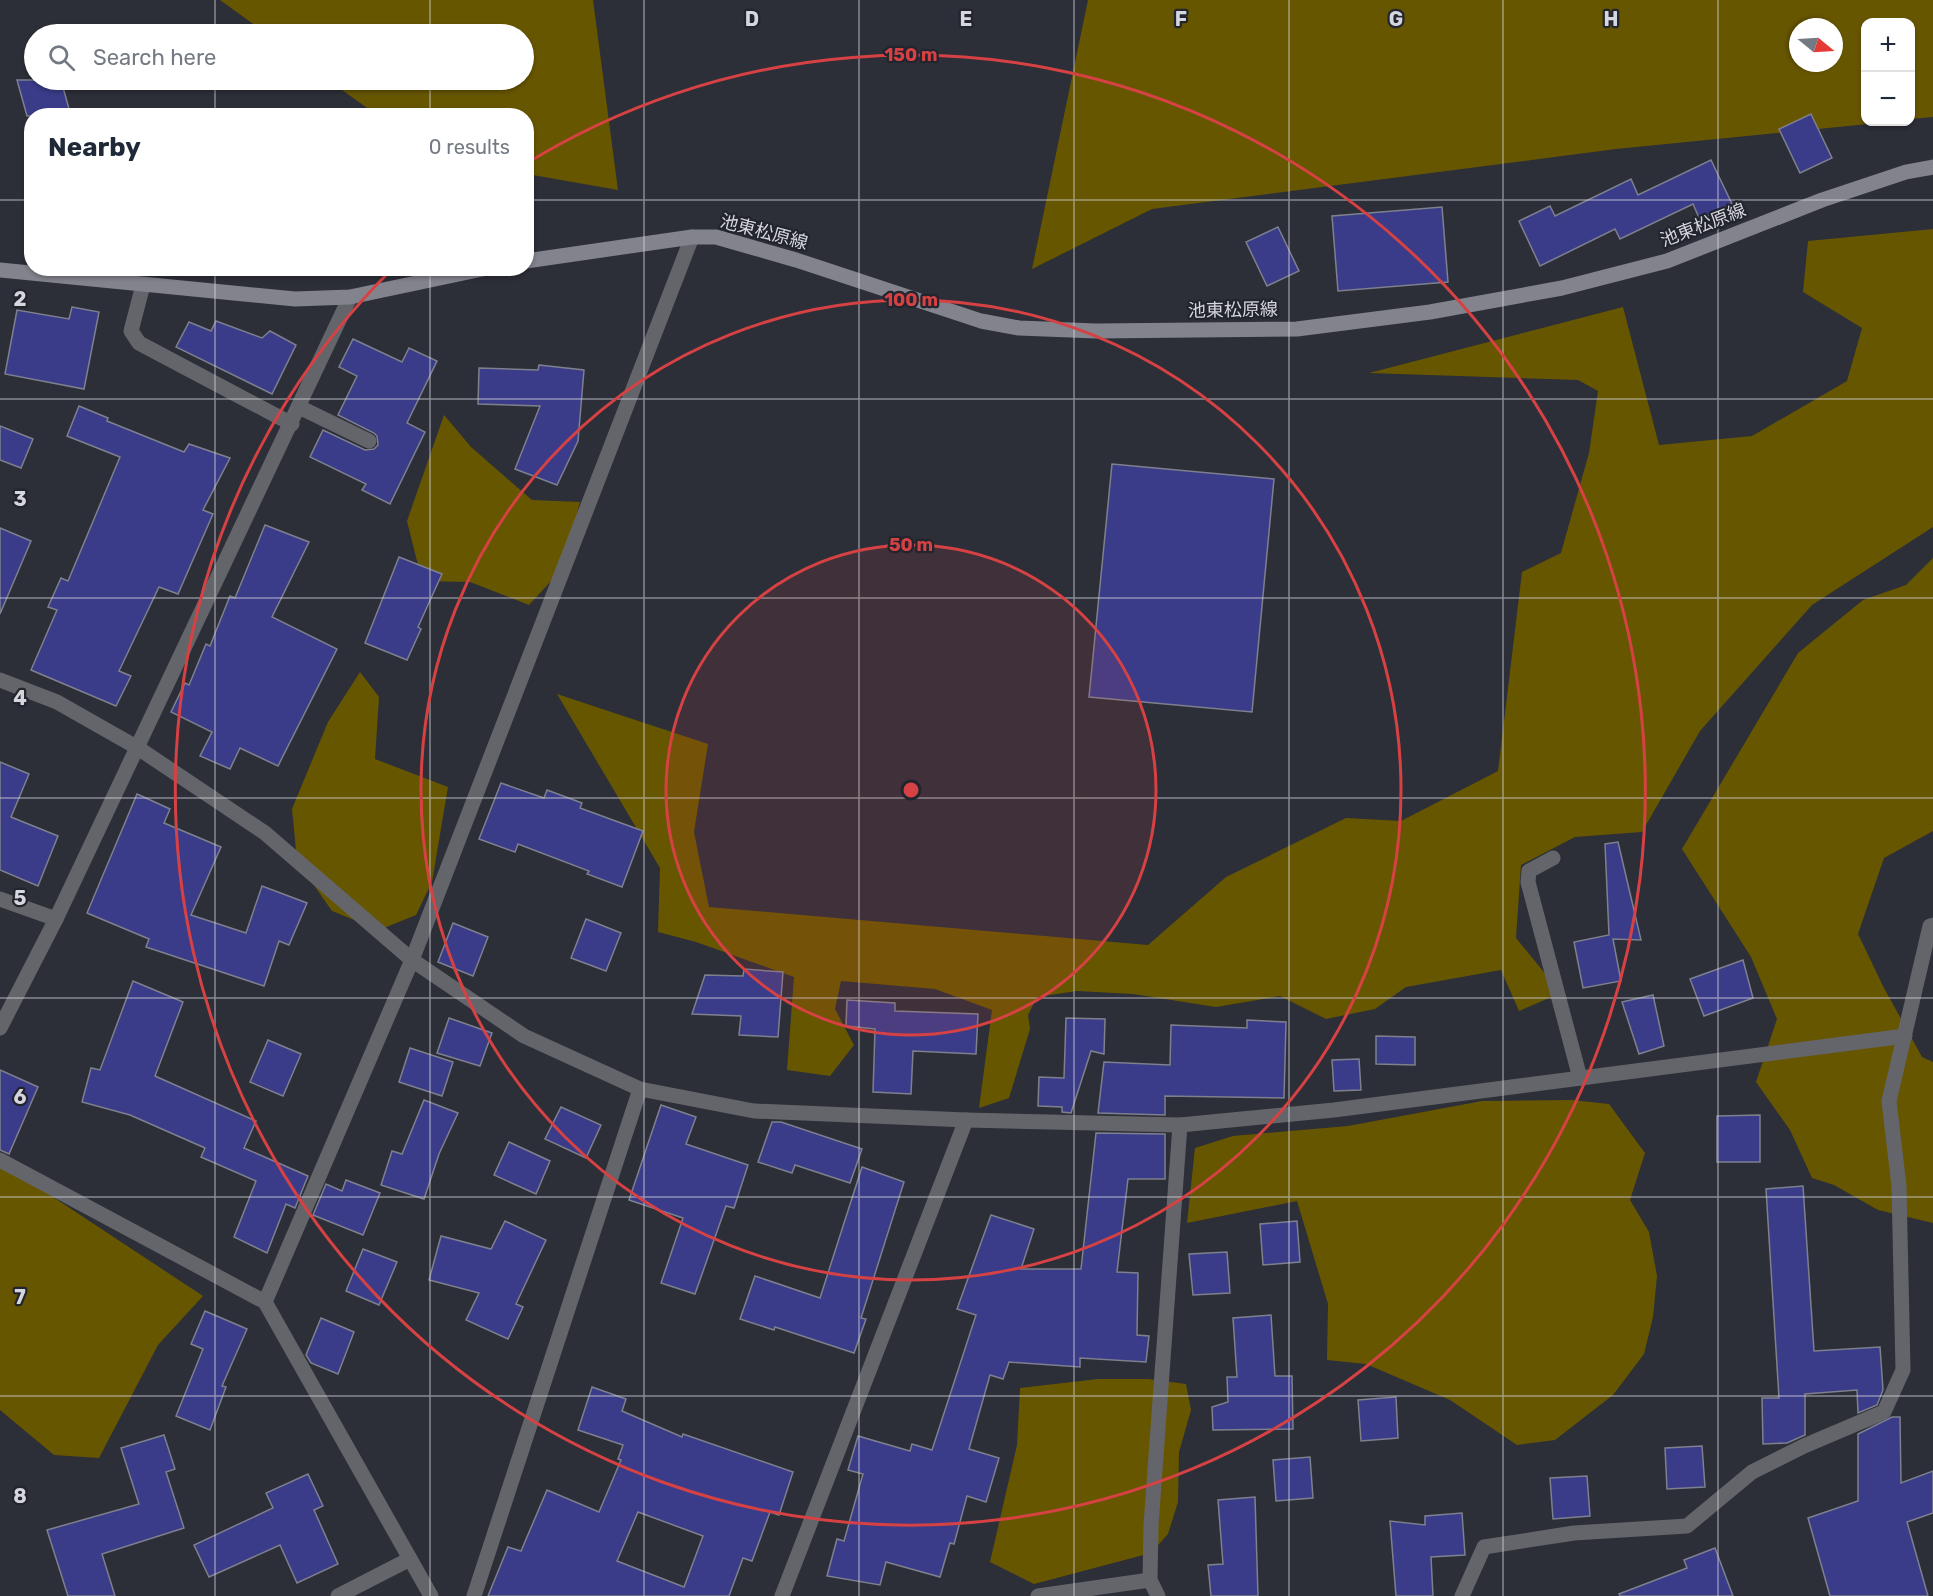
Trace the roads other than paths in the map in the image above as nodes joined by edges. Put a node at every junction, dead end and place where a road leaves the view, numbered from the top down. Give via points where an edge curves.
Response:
1 (1933, 167) edge
2 (692, 237) junction
3 (534, 260) edge
4 (0, 270) edge
5 (24, 273) edge
6 (57, 276) edge
7 (449, 276) edge
8 (143, 285) junction
9 (350, 297) junction
10 (300, 408) junction
11 (292, 424) junction
12 (369, 441) dead end
13 (0, 680) edge
14 (138, 748) junction
15 (1553, 858) dead end
16 (0, 899) edge
17 (56, 919) junction
18 (1933, 925) edge
19 (412, 960) junction
20 (0, 1028) edge
21 (1905, 1036) junction
22 (1580, 1078) junction
23 (640, 1089) junction
24 (966, 1120) junction
25 (1180, 1125) junction
26 (0, 1160) edge
27 (265, 1302) junction
28 (410, 1558) junction
29 (1150, 1580) junction
30 (338, 1596) edge
31 (431, 1596) edge
32 (474, 1596) edge
33 (782, 1596) edge
34 (1038, 1596) edge
35 (1158, 1596) edge
36 (1462, 1596) edge

1 - 2 main road, 池東松原線 via 1822,200 1667,261 1562,288 1430,312 1297,328 1019,328 981,321 716,237
2 - 3 main road, 池東松原線
2 - 19 street
4 - 5 main road
6 - 8 main road
7 - 9 main road
8 - 9 main road via 295,299
8 - 11 street via 131,331 139,343
9 - 10 street
10 - 11 street
10 - 12 street
11 - 14 street
13 - 14 street via 57,702
14 - 17 street
14 - 19 street via 265,833
15 - 22 street via 1530,871 1528,882
16 - 17 street
17 - 20 street
18 - 21 street
19 - 23 street via 524,1036
19 - 27 street
21 - 22 street
21 - 36 street via 1889,1101 1899,1186 1903,1370 1884,1412 1752,1472 1687,1527 1574,1533 1484,1547
22 - 25 street via 1334,1110
23 - 24 street via 754,1111
23 - 32 street
24 - 25 street
24 - 33 street
25 - 29 street
26 - 27 street
27 - 28 street
28 - 30 street
28 - 31 street
29 - 34 street
29 - 35 street

